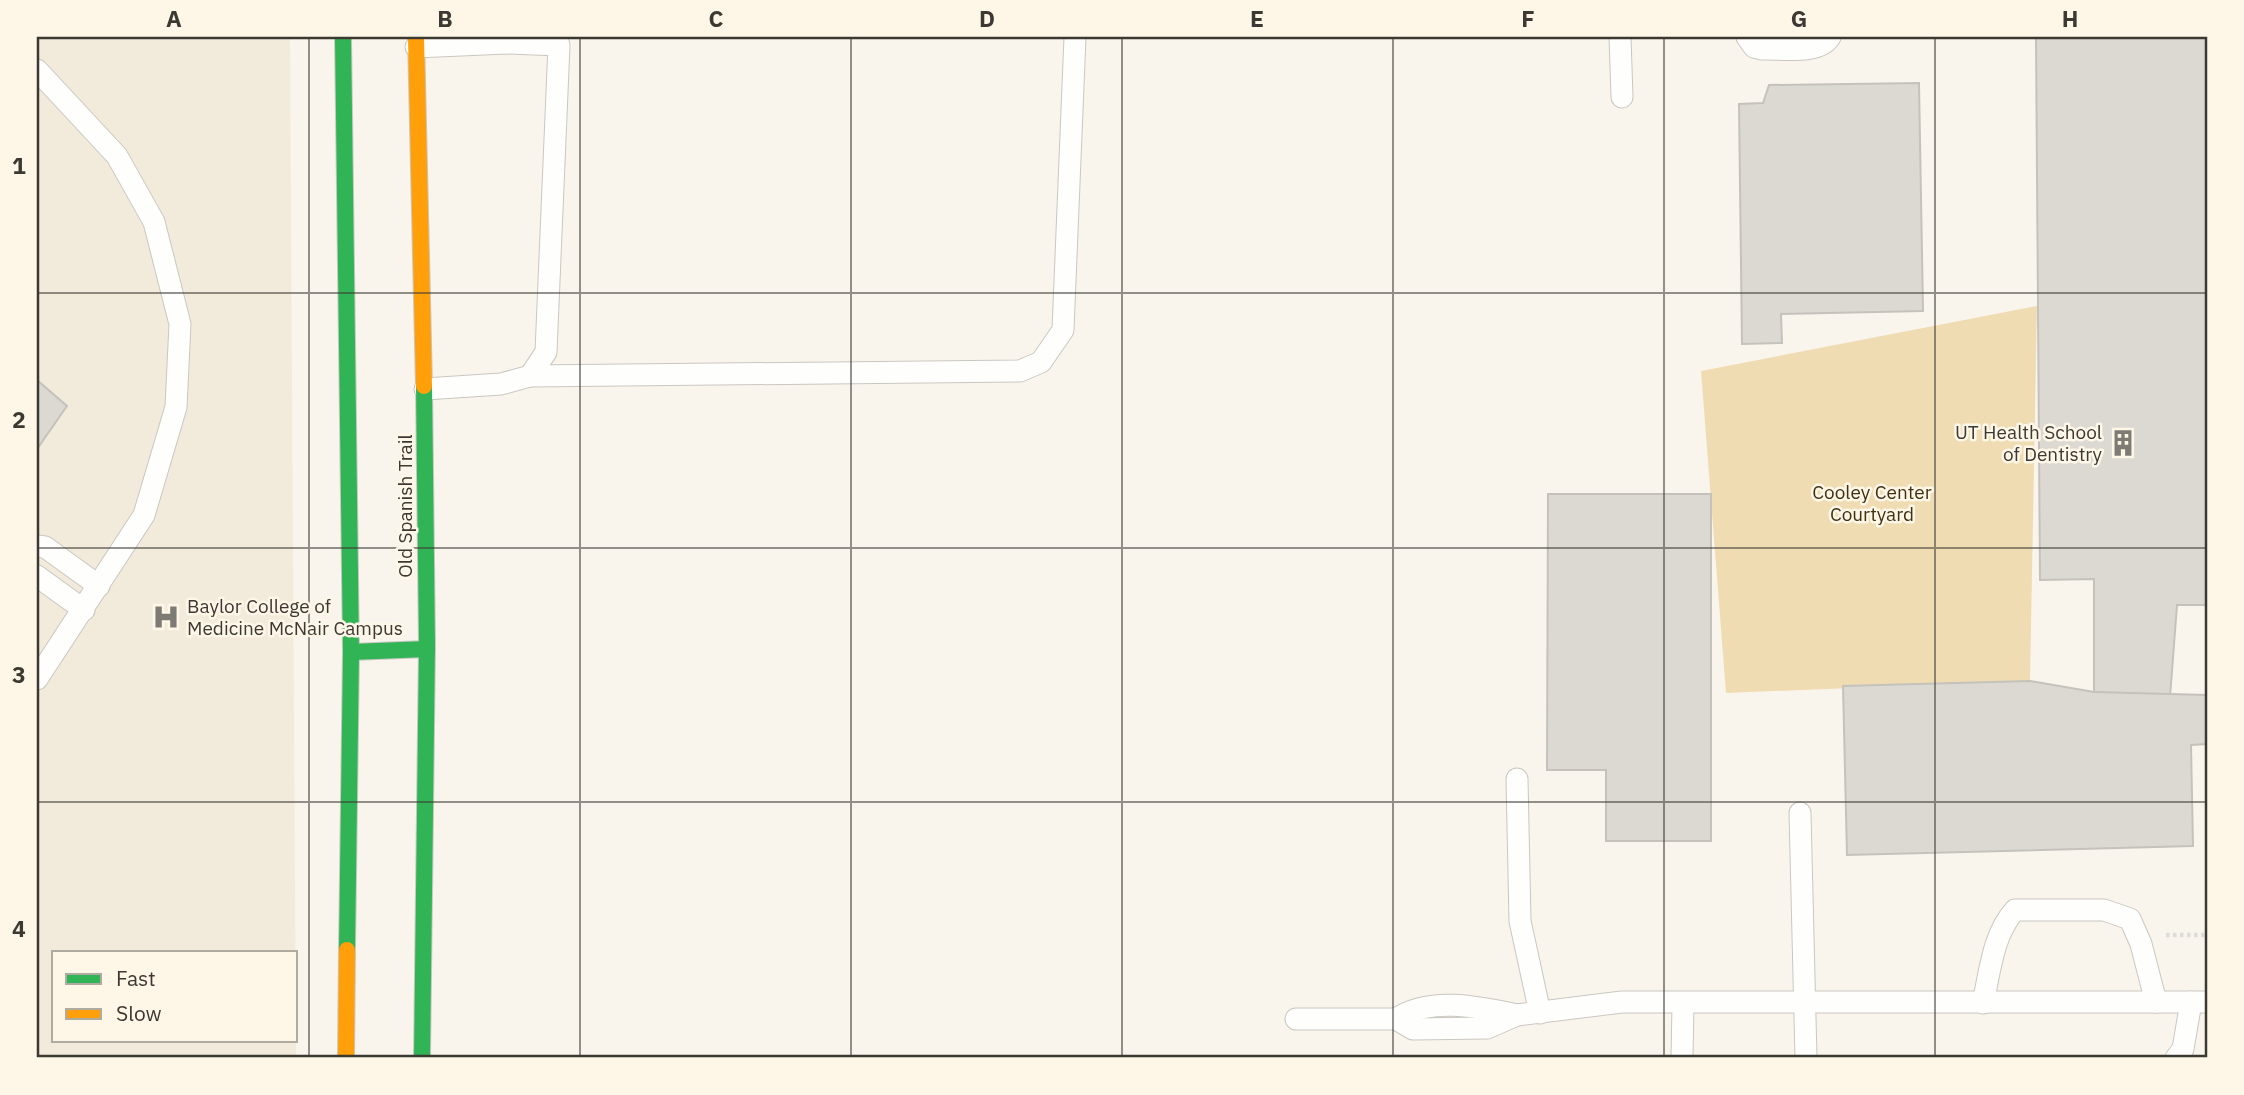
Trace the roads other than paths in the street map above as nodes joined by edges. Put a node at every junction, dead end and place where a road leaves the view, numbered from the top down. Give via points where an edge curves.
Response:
1 (343, 37) edge
2 (1075, 37) edge
3 (1620, 37) edge
4 (1747, 37) edge
5 (1830, 37) edge
6 (559, 41) edge
7 (416, 42) edge
8 (37, 70) edge
9 (1622, 97) dead end
10 (530, 376) junction
11 (425, 389) junction
12 (37, 546) edge
13 (37, 576) edge
14 (99, 586) junction
15 (84, 610) junction
16 (427, 649) junction
17 (351, 652) junction
18 (37, 679) edge
19 (1517, 779) dead end
20 (1800, 813) dead end
21 (2156, 1002) junction
22 (2199, 1002) edge
23 (1805, 1003) junction
24 (1983, 1003) junction
25 (1683, 1004) junction
26 (1540, 1013) junction
27 (1296, 1019) dead end
28 (346, 1058) edge
29 (422, 1058) edge
30 (1682, 1058) edge
31 (1807, 1058) edge
32 (2176, 1058) edge

1 - 17 main road
2 - 10 lane via 1063,330 1041,362 1020,371
3 - 9 lane
4 - 5 lane via 1762,49 1814,47
6 - 7 lane
6 - 10 lane via 546,352
7 - 11 main road, Old Spanish Trail
8 - 14 lane via 117,156 154,222 180,324 176,407 144,514
10 - 11 lane via 500,384
11 - 16 main road, Old Spanish Trail
12 - 14 lane
13 - 15 lane
14 - 15 lane
15 - 18 lane
16 - 17 main road
16 - 29 main road, Old Spanish Trail
17 - 28 main road
19 - 26 lane via 1520,920
20 - 23 lane
21 - 22 lane
21 - 24 lane
21 - 24 lane via 2130,919 2104,910 2015,910 1998,937
22 - 32 lane
23 - 24 lane
23 - 25 lane
23 - 31 lane
25 - 26 lane via 1622,1002
25 - 30 lane
26 - 27 lane via 1517,1015 1472,1006 1412,1009 1396,1019

